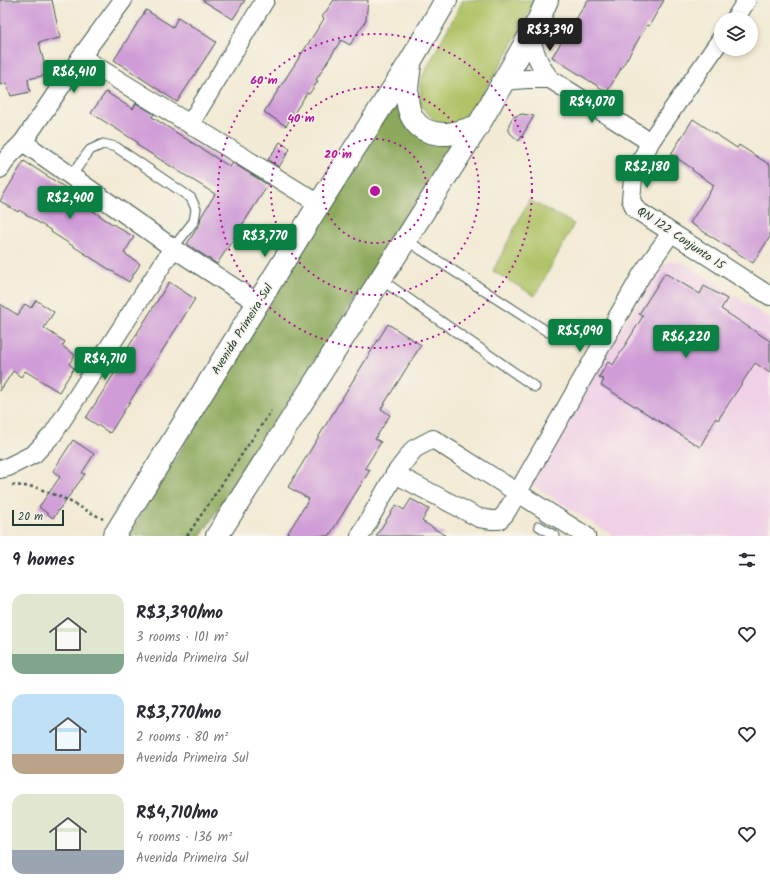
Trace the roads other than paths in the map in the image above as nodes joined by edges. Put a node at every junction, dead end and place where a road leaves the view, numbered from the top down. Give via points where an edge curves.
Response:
1 (122, 0) edge
2 (266, 0) edge
3 (446, 0) edge
4 (547, 0) edge
5 (745, 1) edge
6 (739, 12) edge
7 (530, 35) junction
8 (714, 49) edge
9 (80, 57) junction
10 (410, 62) junction
11 (550, 80) junction
12 (503, 81) junction
13 (190, 124) junction
14 (478, 126) junction
15 (24, 142) junction
16 (650, 142) junction
17 (3, 156) edge
18 (71, 176) junction
19 (319, 204) junction
20 (671, 233) junction
21 (406, 240) junction
22 (173, 248) junction
23 (380, 279) junction
24 (770, 296) edge
25 (258, 303) junction
26 (548, 332) dead end
27 (535, 387) dead end
28 (395, 474) junction
29 (2, 477) edge
30 (518, 492) junction
31 (539, 526) dead end
32 (116, 532) edge
33 (217, 536) edge
34 (360, 536) edge
35 (555, 536) edge
36 (586, 536) edge

1 - 9 street
2 - 13 street
3 - 10 main road, Avenida Primeira Sul
4 - 7 main road
5 - 6 street
7 - 11 street via 536,58
7 - 12 main road
8 - 16 street, QN 122 Conjunto 15
9 - 13 street
9 - 15 street
10 - 14 main road via 407,93 409,110 418,126 436,134 450,134
10 - 19 main road, Avenida Primeira Sul
11 - 12 street
11 - 16 street
12 - 14 main road
13 - 19 street
14 - 21 main road
15 - 17 street
15 - 18 street
16 - 20 street, QN 122 Conjunto 15 via 633,179 631,198 634,209
18 - 22 street
18 - 22 lane via 90,150 103,144 116,147 191,198 196,209 194,221
19 - 25 main road, Avenida Primeira Sul
20 - 24 street, QN 122 Conjunto 15
20 - 30 street via 642,274
21 - 23 main road
21 - 26 lane
22 - 25 street
22 - 29 street via 53,434 34,454 8,467
23 - 27 lane
23 - 33 main road
25 - 32 main road, Avenida Primeira Sul
28 - 30 street via 479,518 492,520 499,520 505,514
28 - 30 street via 414,449 433,439
28 - 34 street
30 - 36 street
31 - 35 lane

